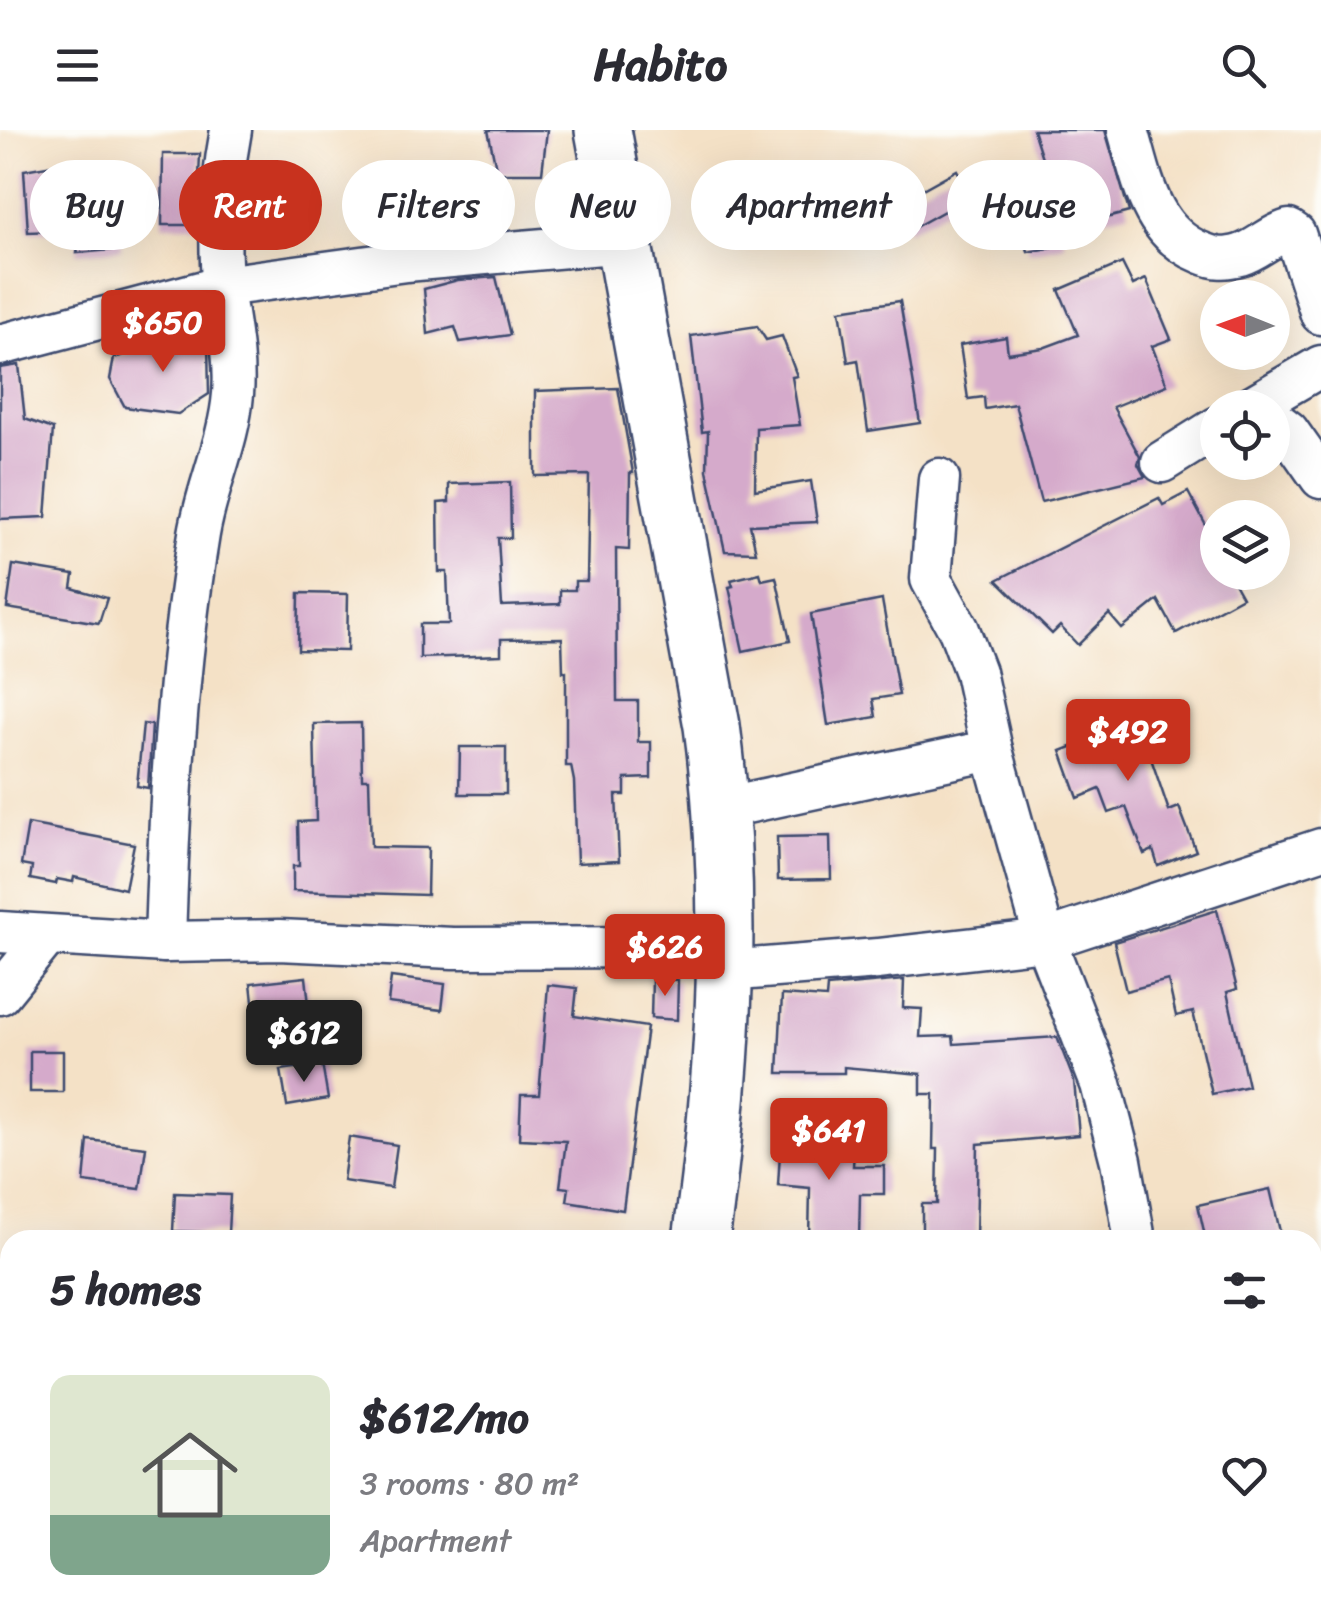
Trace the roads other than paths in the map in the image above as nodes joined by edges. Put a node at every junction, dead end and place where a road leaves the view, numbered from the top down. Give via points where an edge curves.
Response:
1 (231, 130) edge
2 (604, 130) edge
3 (1128, 130) edge
4 (610, 160) edge
5 (537, 250) edge
6 (626, 250) edge
7 (223, 286) junction
8 (1321, 314) edge
9 (0, 345) edge
10 (1321, 366) edge
11 (1286, 390) edge
12 (1290, 434) edge
13 (1200, 438) edge
14 (1162, 462) dead end
15 (1321, 478) edge
16 (939, 479) dead end
17 (992, 750) junction
18 (723, 808) junction
19 (1321, 849) edge
20 (0, 932) edge
21 (47, 936) junction
22 (1044, 940) junction
23 (166, 942) junction
24 (726, 957) junction
25 (0, 994) edge
26 (702, 1230) edge
27 (1133, 1230) edge

1 - 7 street via 219,230
2 - 4 street
3 - 8 street via 1149,202 1167,231 1218,260 1289,230
5 - 7 street
6 - 18 street
7 - 9 street
7 - 23 street via 234,389 193,577
10 - 11 street
12 - 15 street
13 - 14 street
16 - 17 street via 931,579 975,672
17 - 18 street
17 - 22 street
18 - 24 street
19 - 22 street
20 - 21 street
21 - 23 street
21 - 25 street
22 - 24 street via 878,959
22 - 27 street via 1101,1084
23 - 24 street via 670,947
24 - 26 street

